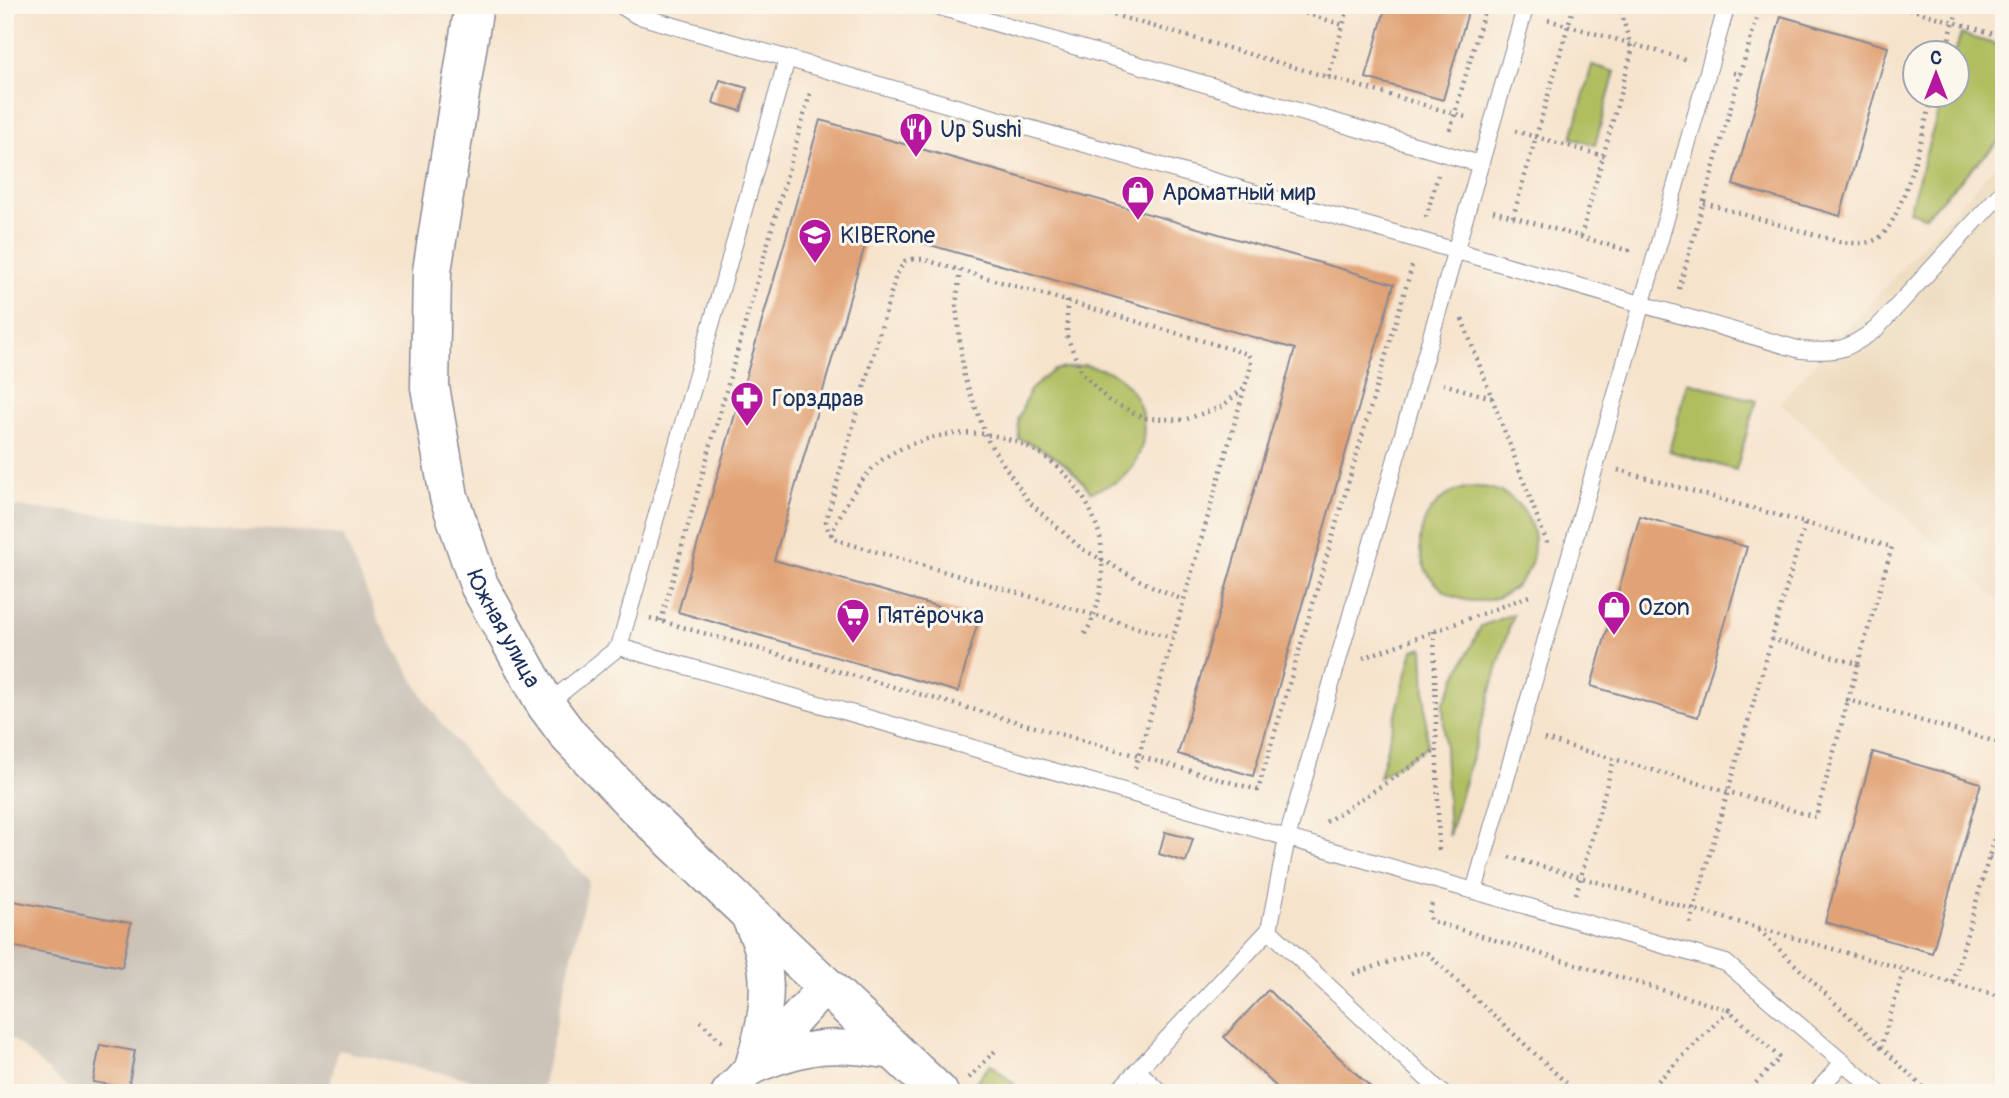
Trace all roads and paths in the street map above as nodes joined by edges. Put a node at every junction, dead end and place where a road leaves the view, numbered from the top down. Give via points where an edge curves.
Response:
1 (474, 5) edge
2 (620, 5) edge
3 (933, 5) edge
4 (1080, 5) edge
5 (1279, 5) edge
6 (1349, 5) edge
7 (1574, 5) edge
8 (1619, 5) edge
9 (1727, 5) edge
10 (1896, 5) edge
11 (1959, 5) edge
12 (1525, 9) edge
13 (1954, 22) junction
14 (1343, 25) junction
15 (1568, 26) junction
16 (2004, 37) edge
17 (1949, 38) edge
18 (1630, 43) junction
19 (787, 59) junction
20 (1710, 66) junction
21 (817, 67) junction
22 (1740, 75) dead end
23 (1328, 77) junction
24 (1929, 108) edge
25 (1492, 125) junction
26 (1536, 137) junction
27 (1604, 156) junction
28 (1480, 164) junction
29 (2004, 190) edge
30 (1433, 193) dead end
31 (1704, 203) junction
32 (1469, 204) junction
33 (1513, 217) junction
34 (1581, 236) junction
35 (1456, 250) junction
36 (1414, 260) dead end
37 (960, 270) junction
38 (1447, 279) junction
39 (1616, 296) junction
40 (1066, 301) junction
41 (1642, 303) junction
42 (1673, 312) junction
43 (1419, 377) junction
44 (1244, 388) junction
45 (1492, 398) junction
46 (986, 433) junction
47 (1597, 464) junction
48 (1805, 523) junction
49 (831, 535) junction
50 (1102, 560) junction
51 (1562, 584) junction
52 (1183, 600) junction
53 (1093, 615) junction
54 (645, 617) dead end
55 (662, 621) junction
56 (1084, 635) dead end
57 (1173, 638) junction
58 (1771, 639) junction
59 (618, 647) junction
60 (1858, 664) junction
61 (1335, 668) junction
62 (1848, 700) junction
63 (546, 705) junction
64 (1520, 732) junction
65 (1142, 744) dead end
66 (2004, 744) edge
67 (1437, 750) dead end
68 (1614, 760) junction
69 (1728, 792) junction
70 (2004, 804) edge
71 (1292, 839) junction
72 (1485, 850) junction
73 (1989, 858) junction
74 (2004, 862) edge
75 (1580, 877) junction
76 (1474, 891) junction
77 (744, 908) junction
78 (1694, 910) junction
79 (1568, 918) junction
80 (1757, 927) junction
81 (1269, 930) junction
82 (1682, 951) junction
83 (1904, 969) junction
84 (1954, 982) junction
85 (1326, 984) junction
86 (1753, 986) junction
87 (825, 987) junction
88 (2004, 997) edge
89 (1881, 1047) junction
90 (995, 1051) dead end
91 (896, 1053) junction
92 (1843, 1062) junction
93 (751, 1068) junction
94 (1137, 1070) junction
95 (951, 1088) edge
96 (728, 1093) edge
97 (1116, 1093) edge
98 (1161, 1093) edge
99 (1442, 1093) edge
100 (1577, 1093) edge
101 (1746, 1093) edge
102 (1816, 1093) edge
103 (1879, 1093) edge
104 (1929, 1093) edge

1 - 63 street, Южная улица via 432,271 430,387 449,497 479,585
2 - 19 lane via 636,15
3 - 28 lane
4 - 23 path
5 - 14 path
6 - 14 path
7 - 15 path
8 - 18 path
9 - 20 lane
10 - 13 path
11 - 13 path
12 - 15 path
12 - 25 lane
13 - 16 path
13 - 17 path
14 - 23 path
15 - 18 path
15 - 26 path
18 - 20 path
18 - 27 path via 1632,51
19 - 21 lane
19 - 59 lane
20 - 41 lane
21 - 35 lane
21 - 55 path
22 - 31 path
23 - 25 path
24 - 31 path via 1900,208 1890,228 1877,239 1840,242
25 - 26 path
25 - 28 lane
26 - 27 path
26 - 33 path
27 - 34 path
28 - 32 lane
29 - 42 lane via 1876,329 1852,346 1826,352 1801,350
30 - 32 path
31 - 42 path
32 - 33 path
32 - 35 lane
33 - 34 path
34 - 39 path via 1629,251
35 - 38 lane
35 - 39 lane
36 - 55 path via 1258,790
37 - 40 path
37 - 46 path via 956,306 964,377
37 - 49 path via 913,259 899,268 826,520
38 - 43 lane
38 - 45 path
39 - 41 lane
40 - 44 path via 1248,354 1251,360
40 - 44 path via 1066,336 1081,372 1108,400 1144,418 1184,420 1222,407
41 - 42 lane
41 - 47 lane
43 - 45 path
43 - 61 lane
44 - 52 path
45 - 51 path
46 - 49 path via 958,432 911,443 871,469 843,507
46 - 50 path via 1029,502 1082,549
46 - 50 path via 1028,447 1066,476 1081,494 1100,538
47 - 48 path
47 - 51 lane
48 - 58 path
48 - 60 path via 1892,547
49 - 53 path
50 - 52 path
50 - 53 path via 1103,581
51 - 61 path
51 - 64 lane
52 - 57 path
53 - 56 path
53 - 57 path
54 - 55 path
57 - 65 path
58 - 60 path
58 - 69 path
59 - 63 lane
59 - 71 lane
60 - 62 path
61 - 71 lane
62 - 66 path
62 - 69 path via 1816,817
63 - 77 street, Южная улица via 569,736 639,809
64 - 68 path
64 - 72 lane
67 - 71 path
68 - 69 path
68 - 75 path
69 - 78 path
70 - 73 path
71 - 76 lane
71 - 81 lane
72 - 75 path
72 - 76 lane
73 - 74 path
73 - 84 path
75 - 78 path
75 - 79 path
76 - 79 lane
77 - 87 street, Южная улица
77 - 93 street via 760,946 767,987 763,1029
78 - 80 path
78 - 82 path
79 - 82 lane
80 - 83 path
80 - 89 path
81 - 85 lane
81 - 94 lane
82 - 86 lane via 1726,963
83 - 84 path
83 - 89 path
84 - 88 path
85 - 99 lane
85 - 100 path via 1416,953 1427,954
86 - 92 lane
86 - 101 path via 1729,1010 1780,1058
87 - 91 street, Южная улица
87 - 93 street
89 - 104 path
90 - 95 path
91 - 93 street via 822,1046
91 - 95 street, Южная улица
92 - 102 lane
92 - 103 lane
93 - 96 street
94 - 97 lane
94 - 98 lane

